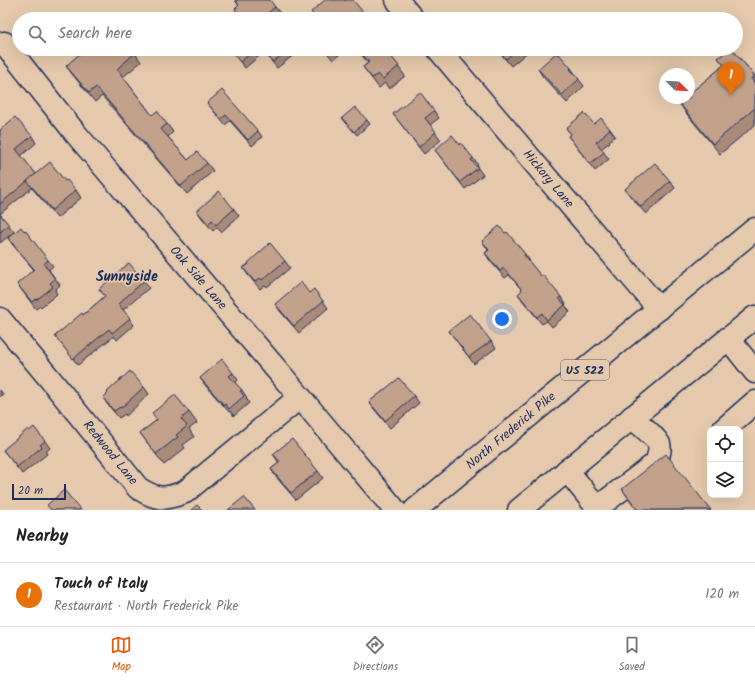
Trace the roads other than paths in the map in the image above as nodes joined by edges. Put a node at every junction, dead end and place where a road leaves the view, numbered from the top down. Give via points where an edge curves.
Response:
1 (397, 0) edge
2 (407, 12) edge
3 (4, 43) dead end
4 (12, 53) edge
5 (14, 56) edge
6 (444, 56) edge
7 (755, 229) edge
8 (660, 309) junction
9 (755, 317) edge
10 (0, 319) edge
11 (728, 338) junction
12 (755, 372) edge
13 (300, 397) junction
14 (755, 402) edge
15 (632, 417) junction
16 (727, 426) edge
17 (567, 470) junction
18 (598, 509) edge
19 (395, 510) edge
20 (415, 510) edge
21 (519, 510) edge

1 - 2 street
3 - 4 street, Oak Side Lane
5 - 13 street, Oak Side Lane via 76,134
6 - 8 street, Hickory Lane
7 - 8 street, North Frederick Pike / US 522
8 - 20 street, North Frederick Pike / US 522
9 - 11 street
10 - 13 street, Redwood Lane via 138,488 150,495 162,498 185,492
11 - 12 street
11 - 15 street
13 - 19 street, Oak Side Lane
14 - 16 street
15 - 17 street
15 - 18 street via 659,444 656,463
17 - 18 street
17 - 21 street

